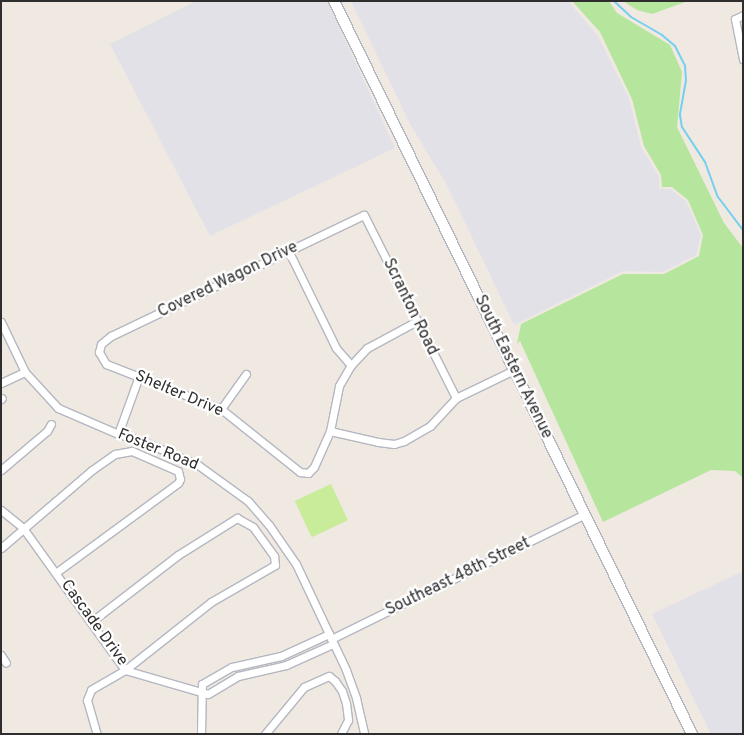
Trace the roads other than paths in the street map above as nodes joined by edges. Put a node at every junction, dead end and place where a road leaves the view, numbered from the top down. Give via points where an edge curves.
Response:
1 (334, 1) edge
2 (743, 15) edge
3 (743, 59) edge
4 (364, 215) joint
5 (288, 250) junction
6 (417, 321) junction
7 (1, 322) edge
8 (99, 352) joint
9 (351, 365) junction
10 (514, 370) junction
11 (25, 372) junction
12 (246, 374) dead end
13 (139, 376) junction
14 (1, 383) edge
15 (456, 398) junction
16 (221, 409) junction
17 (51, 424) dead end
18 (330, 431) junction
19 (118, 434) junction
20 (1, 470) edge
21 (1, 510) edge
22 (585, 514) junction
23 (23, 528) junction
24 (1, 548) edge
25 (57, 572) junction
26 (91, 622) junction
27 (331, 639) junction
28 (1, 655) edge
29 (6, 663) dead end
30 (125, 670) junction
31 (201, 692) junction
32 (98, 734) edge
33 (201, 734) edge
34 (265, 734) edge
35 (341, 734) edge
36 (364, 734) edge
37 (692, 734) edge

1 - 10 main road, South Eastern Avenue
2 - 3 street via 735,19
4 - 5 street, Covered Wagon Drive
4 - 6 street, Scranton Road
5 - 8 street, Covered Wagon Drive via 111,336 101,344
5 - 9 street via 336,348
6 - 9 street via 367,348
6 - 15 street, Scranton Road
7 - 11 street, Foster Road
8 - 13 street, Shelter Drive via 106,364
9 - 18 street via 339,386
10 - 15 street
10 - 22 main road, South Eastern Avenue
11 - 14 street
11 - 19 street, Foster Road via 58,408
12 - 16 street
13 - 16 street, Shelter Drive
13 - 19 street
15 - 18 street via 430,426 394,444
16 - 18 street, Shelter Drive via 300,472 308,473 314,467
17 - 20 street via 48,431
19 - 27 street, Foster Road via 142,440 198,466 248,501 296,564
21 - 23 street, Cascade Drive
22 - 27 street, Southeast 48th Street
22 - 37 main road, South Eastern Avenue
23 - 24 street
23 - 25 street, Cascade Drive
23 - 25 street via 92,470 121,452 132,452 173,468 180,476 178,483
25 - 26 street, Cascade Drive
26 - 30 street, Cascade Drive
26 - 30 street via 178,555 237,518 253,527 274,556 274,565 212,602
27 - 31 street, Southeast 48th Street via 286,665 238,676 208,694
27 - 31 street, Southeast 48th Street via 232,667 202,684
27 - 36 street, Foster Road via 356,698
28 - 29 street
30 - 31 street, Cascade Drive
30 - 32 street via 91,690 87,700
31 - 33 street
34 - 35 street via 304,687 329,676 339,686 346,703 348,720

